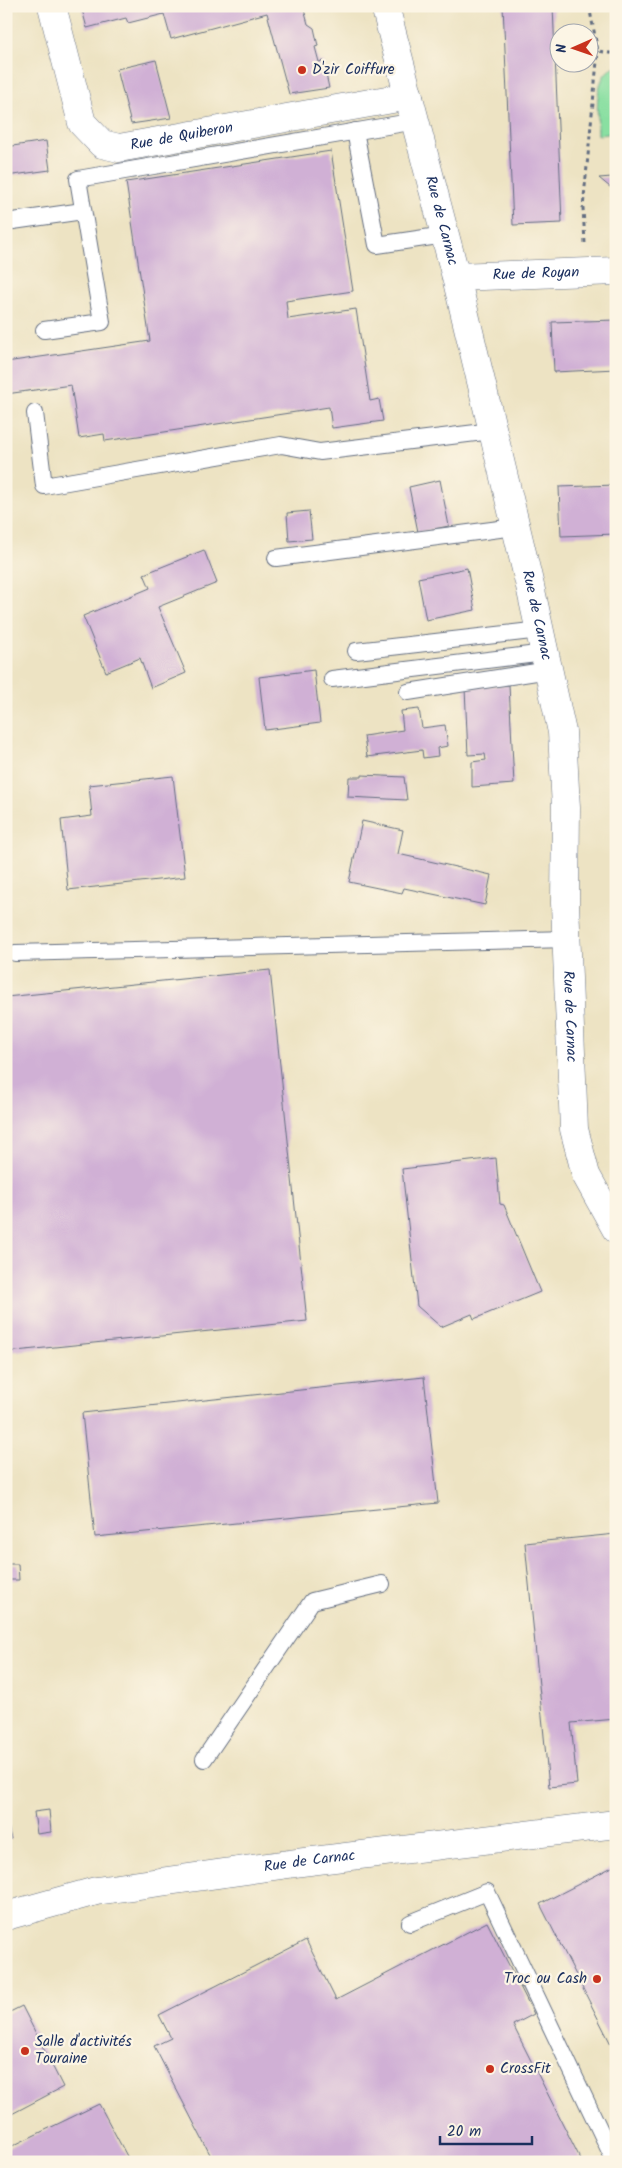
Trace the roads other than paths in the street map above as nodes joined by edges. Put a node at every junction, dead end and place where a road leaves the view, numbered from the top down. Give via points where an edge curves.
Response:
1 (52, 6) edge
2 (385, 6) edge
3 (409, 96) junction
4 (416, 121) junction
5 (355, 131) junction
6 (84, 211) junction
7 (6, 222) edge
8 (445, 235) junction
9 (616, 271) edge
10 (456, 277) junction
11 (44, 330) dead end
12 (35, 413) dead end
13 (492, 431) junction
14 (516, 527) junction
15 (276, 558) dead end
16 (356, 651) dead end
17 (545, 651) junction
18 (332, 680) dead end
19 (408, 692) dead end
20 (567, 939) junction
21 (15, 953) dead end
22 (616, 1229) edge
23 (382, 1584) dead end
24 (204, 1759) dead end
25 (616, 1824) edge
26 (6, 1916) edge
27 (410, 1924) dead end
28 (615, 2162) edge

1 - 3 street, Rue de Quiberon via 82,123 102,144 119,148
2 - 3 street, Rue de Carnac
3 - 4 street, Rue de Carnac
4 - 5 lane
4 - 8 street, Rue de Carnac
5 - 6 lane via 78,179
5 - 8 lane via 377,245
6 - 7 lane
6 - 11 lane via 102,322
8 - 10 street, Rue de Carnac
9 - 10 street, Rue de Royan
10 - 13 street, Rue de Carnac
12 - 13 lane via 44,486 281,445 320,452
13 - 14 street, Rue de Carnac
14 - 15 lane
14 - 17 street, Rue de Carnac
16 - 17 lane
17 - 18 lane
17 - 19 lane
17 - 20 street, Rue de Carnac via 562,732
20 - 21 lane
20 - 22 street, Rue de Carnac via 574,1129 586,1175
23 - 24 lane via 312,1600
25 - 26 street, Rue de Carnac via 96,1891
27 - 28 lane via 487,1892

